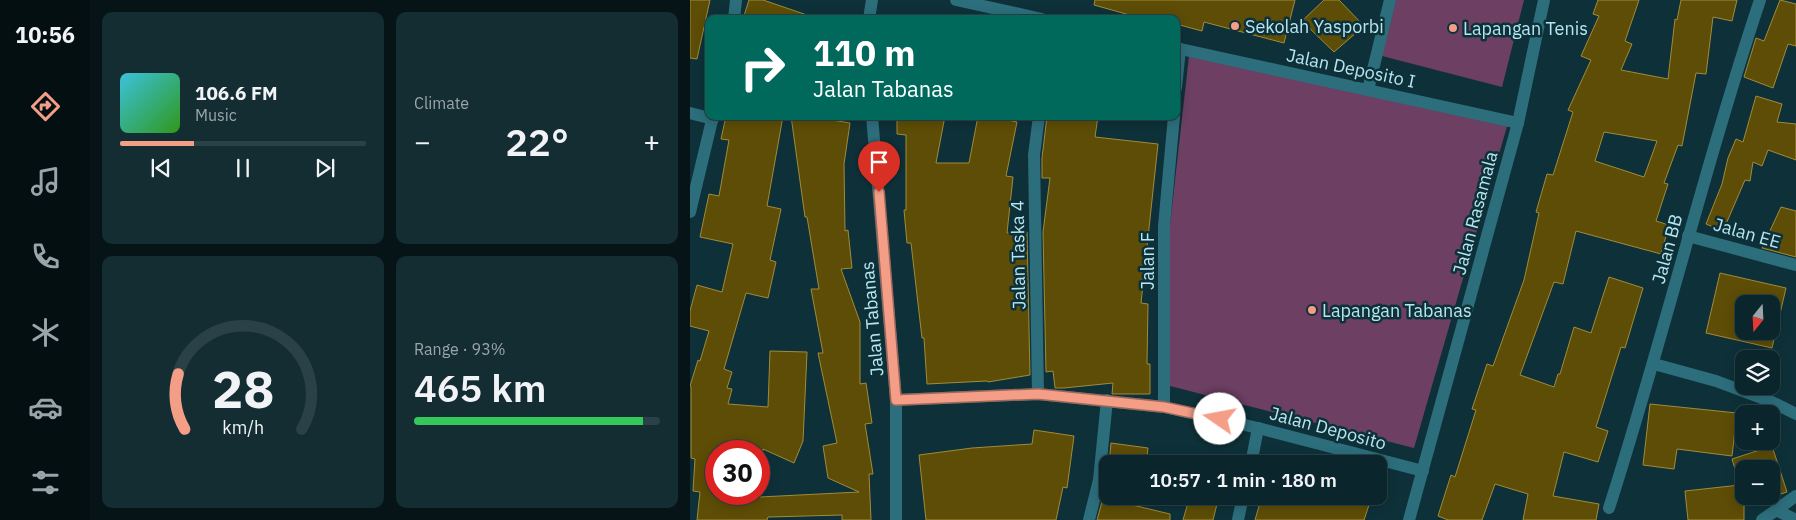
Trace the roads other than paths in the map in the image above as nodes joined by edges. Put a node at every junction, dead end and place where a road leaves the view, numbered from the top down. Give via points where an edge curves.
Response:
1 (736, 0) edge
2 (872, 0) edge
3 (956, 0) edge
4 (1390, 0) edge
5 (1544, 0) edge
6 (1760, 0) edge
7 (734, 15) edge
8 (870, 15) edge
9 (1024, 15) edge
10 (1180, 48) edge
11 (1368, 90) junction
12 (690, 113) edge
13 (705, 116) edge
14 (712, 120) edge
15 (872, 120) edge
16 (1038, 120) edge
17 (1174, 120) edge
18 (1518, 123) junction
19 (690, 212) edge
20 (1688, 236) junction
21 (1796, 265) edge
22 (1654, 364) junction
23 (1038, 394) junction
24 (896, 400) junction
25 (1107, 400) junction
26 (1164, 407) junction
27 (1796, 414) edge
28 (1258, 428) junction
29 (1252, 455) edge
30 (1423, 471) junction
31 (1796, 496) edge
32 (1242, 505) edge
33 (1609, 508) dead end
34 (1776, 510) junction
35 (896, 520) edge
36 (1088, 520) edge
37 (1238, 520) edge
38 (1409, 520) edge
39 (1762, 520) edge
40 (1796, 520) edge

1 - 7 street
2 - 8 street
3 - 9 street
4 - 11 street
5 - 18 street, Jalan Rasamala
6 - 20 street, Jalan BB
10 - 11 street, Jalan Deposito I
11 - 18 street, Jalan Deposito I
12 - 13 street
14 - 19 street
15 - 24 street, Jalan Tabanas
16 - 23 street, Jalan Taska 4 via 1034,155
17 - 26 street, Jalan F via 1164,226
18 - 30 street, Jalan Rasamala
20 - 21 street, Jalan EE
20 - 22 street, Jalan BB
22 - 27 street via 1725,384
22 - 33 street, Jalan BB
23 - 24 street, Jalan Deposito
23 - 25 street, Jalan Deposito
24 - 35 street, Jalan Tabanas
25 - 26 street, Jalan Deposito
25 - 36 street via 1099,480
26 - 28 street, Jalan Deposito
28 - 29 street
28 - 30 street, Jalan Deposito
30 - 38 street, Jalan Rasamala
31 - 34 street
32 - 37 street
34 - 39 street
34 - 40 street

